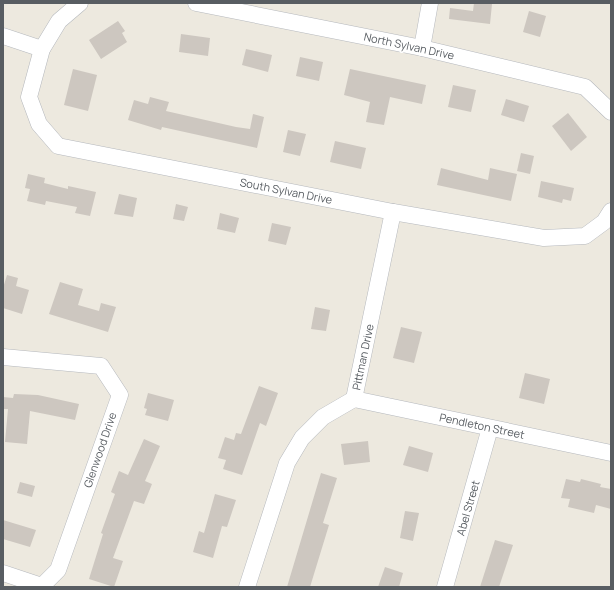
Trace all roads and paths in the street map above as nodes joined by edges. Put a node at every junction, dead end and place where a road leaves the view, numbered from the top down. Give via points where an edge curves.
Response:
1 (80, 3) edge
2 (196, 3) edge
3 (430, 3) edge
4 (3, 36) edge
5 (422, 48) junction
6 (42, 49) junction
7 (611, 112) edge
8 (611, 211) edge
9 (393, 212) junction
10 (3, 357) edge
11 (354, 398) junction
12 (490, 428) junction
13 (611, 453) edge
14 (3, 573) edge
15 (247, 587) edge
16 (445, 587) edge

1 - 6 street via 59,21
2 - 5 street, North Sylvan Drive
3 - 5 street
4 - 6 street
5 - 7 street, North Sylvan Drive via 585,87
6 - 9 street, South Sylvan Drive via 29,97 39,124 58,146
8 - 9 street, South Sylvan Drive via 604,222 585,236 544,238
9 - 11 street, Pittman Drive
10 - 14 street, Glenwood Drive via 101,366 120,395 58,570 42,586
11 - 12 street, Pendleton Street
11 - 15 street, Pittman Drive via 323,417 302,438 287,463
12 - 13 street, Pendleton Street
12 - 16 street, Abel Street

